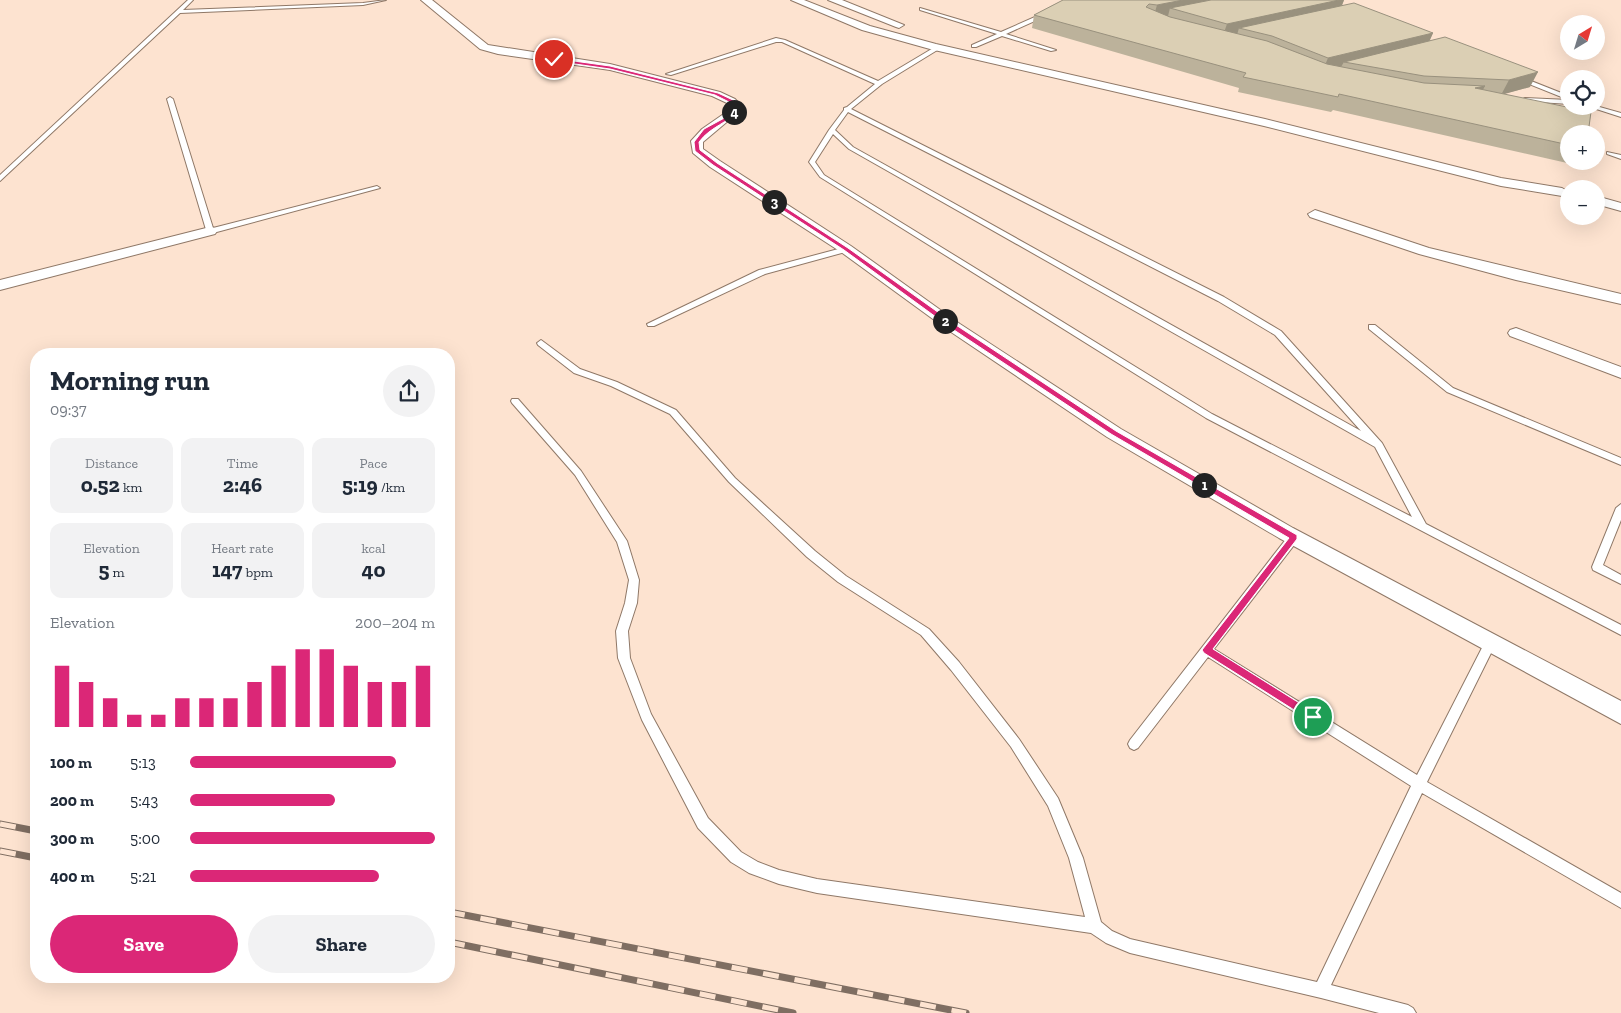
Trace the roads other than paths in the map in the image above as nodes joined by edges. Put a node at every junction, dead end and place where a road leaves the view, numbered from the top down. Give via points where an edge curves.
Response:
1 (191, 0) edge
2 (384, 0) edge
3 (426, 0) edge
4 (796, 0) edge
5 (833, 0) edge
6 (922, 9) dead end
7 (1053, 11) edge
8 (178, 12) junction
9 (1000, 34) junction
10 (974, 46) junction
11 (937, 48) junction
12 (1053, 50) dead end
13 (668, 74) dead end
14 (1513, 76) edge
15 (880, 84) junction
16 (1560, 94) edge
17 (170, 99) dead end
18 (1514, 100) edge
19 (1560, 102) edge
20 (846, 109) junction
21 (1605, 110) edge
22 (1621, 115) edge
23 (832, 130) junction
24 (1609, 153) dead end
25 (1621, 157) edge
26 (0, 179) edge
27 (377, 188) dead end
28 (1560, 190) edge
29 (1560, 191) edge
30 (1605, 203) edge
31 (1621, 207) edge
32 (1316, 214) dead end
33 (210, 231) junction
34 (846, 249) junction
35 (0, 285) edge
36 (1621, 299) edge
37 (652, 324) dead end
38 (1372, 327) dead end
39 (1516, 333) dead end
40 (541, 342) dead end
41 (1621, 373) edge
42 (515, 401) dead end
43 (1379, 445) junction
44 (1621, 462) edge
45 (1621, 508) edge
46 (1422, 526) junction
47 (1294, 537) junction
48 (1621, 580) edge
49 (1621, 630) edge
50 (1490, 643) junction
51 (1207, 650) junction
52 (1621, 713) edge
53 (1134, 744) dead end
54 (1419, 784) junction
55 (1621, 901) edge
56 (1095, 926) junction
57 (1321, 990) junction
58 (1408, 1013) edge

1 - 8 lane
2 - 8 lane via 363,4
3 - 34 street via 484,47 610,67 716,94 731,101 737,108 730,117 705,130 697,142 697,150
4 - 11 street via 866,28
5 - 10 street via 889,22
6 - 9 lane
7 - 9 lane
8 - 26 lane
9 - 10 lane
9 - 12 lane
10 - 28 street via 1282,116 1505,171
11 - 15 lane
11 - 29 street via 1265,123 1501,182
13 - 15 lane via 776,40
14 - 16 lane
15 - 20 lane
17 - 33 lane
18 - 19 lane
20 - 23 lane
20 - 43 lane via 1221,299 1278,333
21 - 22 lane
23 - 43 lane via 851,148
23 - 46 lane via 812,162 822,176 1209,416
24 - 25 lane
27 - 33 lane
30 - 31 street
32 - 36 street via 1424,251
33 - 35 street
34 - 37 lane via 762,272
34 - 47 street via 954,327 1114,433
38 - 44 lane via 1450,390
39 - 41 street
40 - 56 lane via 577,371 614,384 673,412 732,480 811,554 842,579 925,632 1009,736 1053,802 1076,858
42 - 56 lane via 578,473 622,541 634,580 622,631 624,658 646,716 703,823 736,856 754,868 817,886
43 - 46 lane
45 - 48 lane via 1597,567
46 - 49 lane
47 - 50 street
47 - 51 lane
50 - 52 street
50 - 54 lane
51 - 53 lane
51 - 54 lane
54 - 55 lane
54 - 57 lane
56 - 57 lane via 1111,939 1130,946
57 - 58 lane

